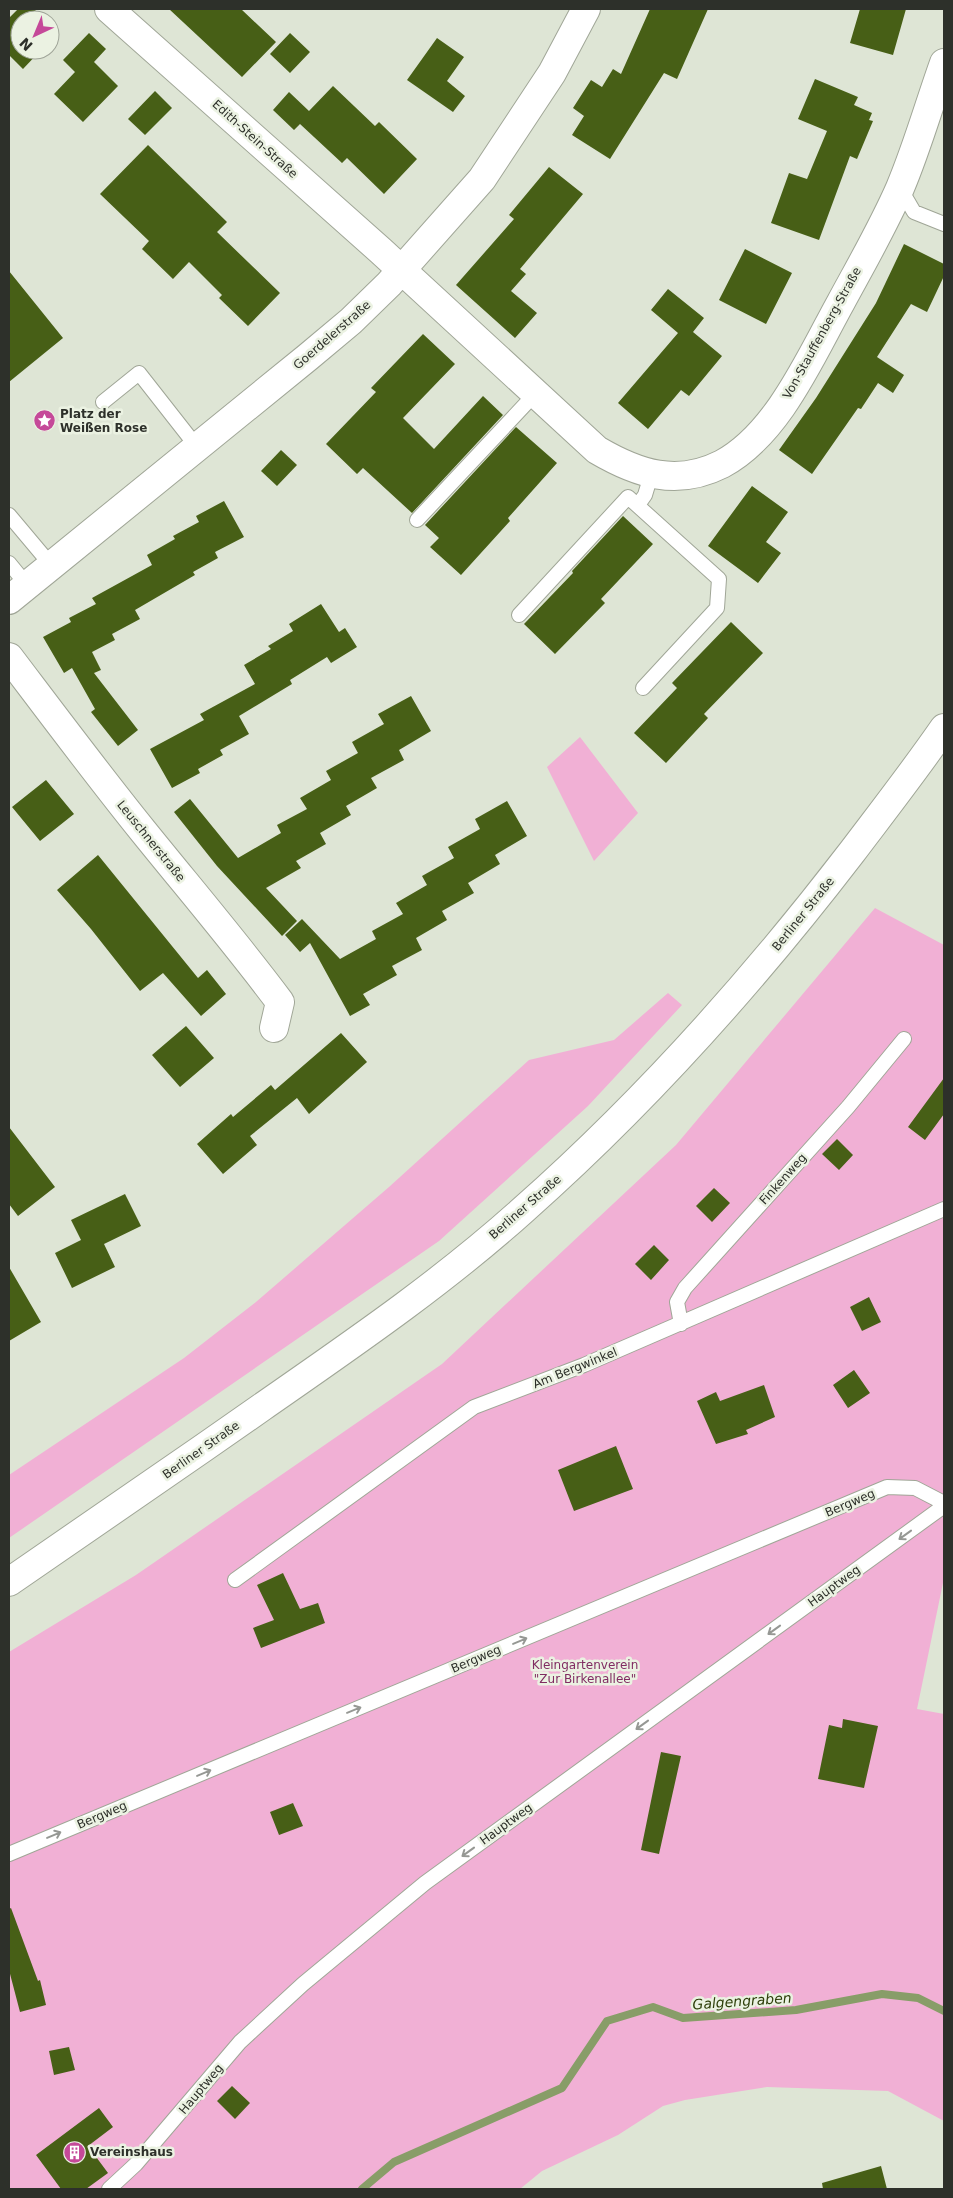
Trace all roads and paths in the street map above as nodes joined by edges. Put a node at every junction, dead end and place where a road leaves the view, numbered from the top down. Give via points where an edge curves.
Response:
1 (109, 9) edge
2 (586, 9) edge
3 (944, 63) edge
4 (900, 188) junction
5 (944, 224) edge
6 (401, 270) junction
7 (535, 394) junction
8 (103, 402) dead end
9 (197, 447) junction
10 (651, 475) junction
11 (638, 505) junction
12 (9, 515) edge
13 (417, 520) dead end
14 (9, 564) edge
15 (51, 565) junction
16 (18, 592) edge
17 (518, 615) dead end
18 (9, 657) edge
19 (643, 688) dead end
20 (944, 728) edge
21 (274, 1028) dead end
22 (904, 1039) dead end
23 (944, 1209) edge
24 (681, 1324) junction
25 (944, 1505) edge
26 (235, 1580) dead end
27 (9, 1582) edge
28 (9, 1854) edge
29 (109, 2189) edge

1 - 6 main road, Edith-Stein-Straße
2 - 6 main road, Goerdelerstraße via 552,73 482,179
3 - 4 main road, Von-Stauffenberg-Straße
4 - 5 lane via 914,212
4 - 10 main road, Von-Stauffenberg-Straße via 801,375 751,444 709,469 684,476
6 - 7 main road, Von-Stauffenberg-Straße
6 - 9 main road, Goerdelerstraße via 351,321
7 - 10 main road, Von-Stauffenberg-Straße via 598,450 621,464
7 - 13 lane
8 - 9 lane via 139,373
9 - 15 main road, Goerdelerstraße
10 - 11 lane
11 - 17 lane via 628,497
11 - 19 lane via 719,578 717,608
12 - 15 lane
14 - 16 lane
15 - 16 main road, Goerdelerstraße
18 - 21 main road, Leuschnerstraße via 280,1002
20 - 27 main road, Berliner Straße via 802,917 740,990 672,1067 522,1211 447,1274 355,1343
22 - 24 lane, Finkenweg via 848,1107 685,1288 677,1302
23 - 24 lane, Am Bergwinkel
24 - 26 lane, Am Bergwinkel via 474,1407
28 -> 25 lane, Bergweg via 888,1487 915,1488
25 -> 29 lane, Hauptweg via 425,1883 303,1984 240,2042 136,2164

